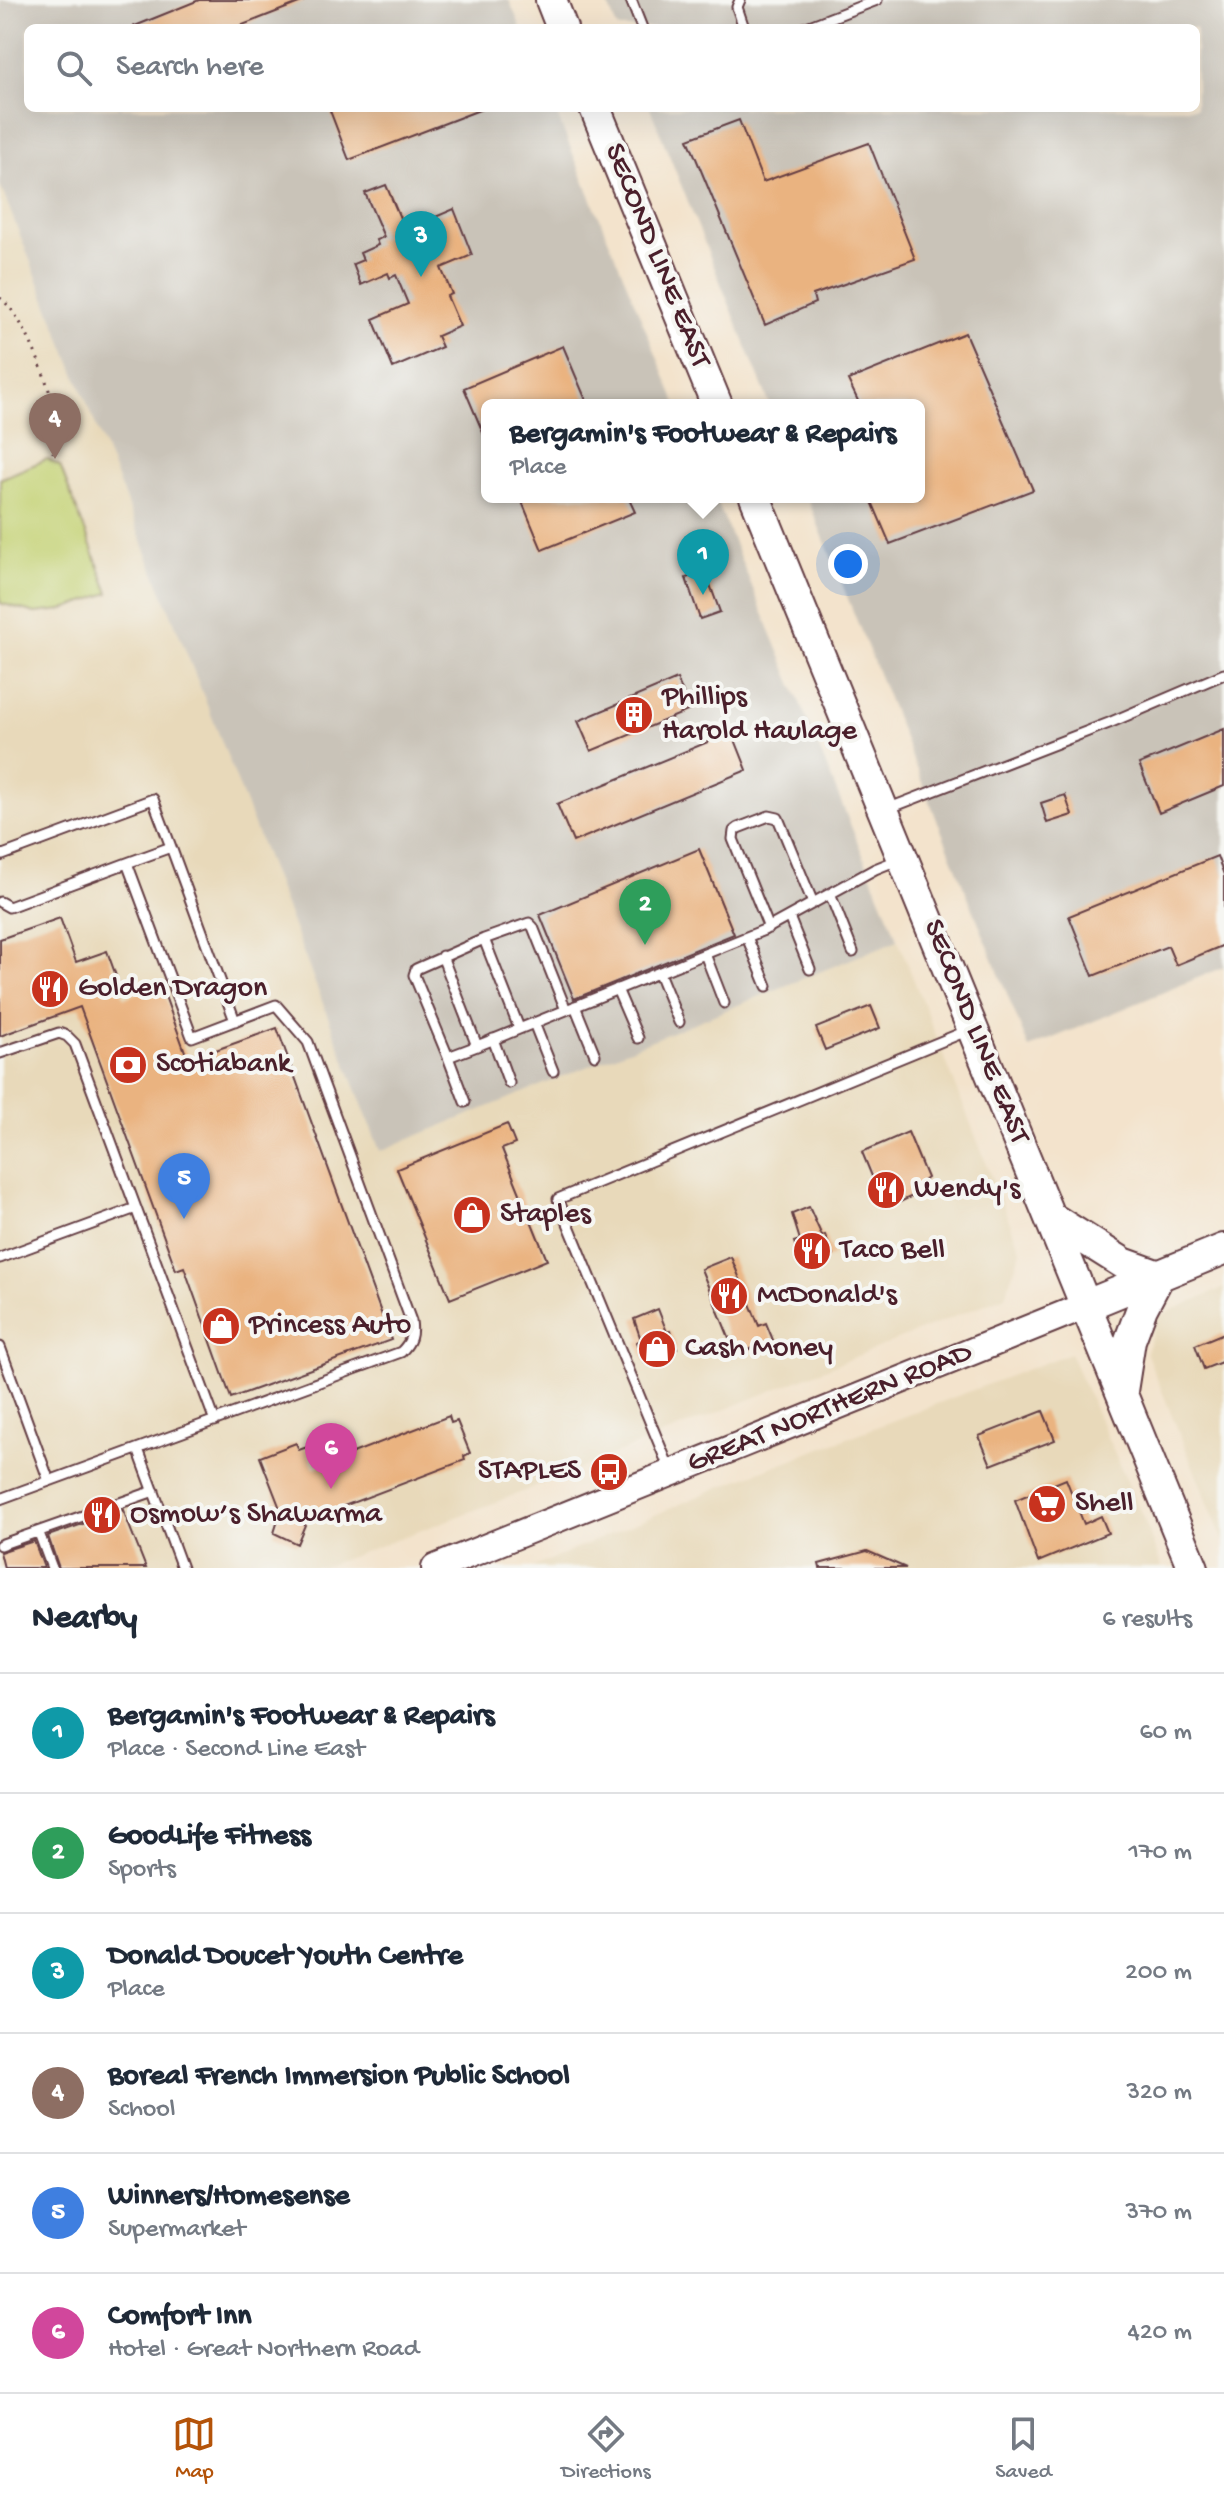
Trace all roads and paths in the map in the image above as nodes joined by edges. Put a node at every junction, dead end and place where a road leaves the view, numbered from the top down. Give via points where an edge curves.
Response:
1 (551, 0) edge
2 (631, 0) edge
3 (740, 0) edge
4 (877, 0) edge
5 (560, 24) edge
6 (640, 24) edge
7 (743, 24) edge
8 (814, 24) edge
9 (597, 112) edge
10 (0, 298) edge
11 (715, 399) edge
12 (53, 453) dead end
13 (757, 503) edge
14 (1224, 674) edge
15 (884, 810) junction
16 (171, 847) junction
17 (0, 856) edge
18 (903, 858) junction
19 (127, 863) junction
20 (830, 894) junction
21 (0, 902) edge
22 (813, 903) junction
23 (789, 917) junction
24 (769, 928) junction
25 (747, 937) junction
26 (484, 939) junction
27 (853, 952) dead end
28 (705, 954) junction
29 (442, 956) junction
30 (810, 969) dead end
31 (659, 973) junction
32 (767, 986) dead end
33 (617, 989) junction
34 (724, 1003) dead end
35 (571, 1008) junction
36 (235, 1021) junction
37 (679, 1022) dead end
38 (534, 1023) junction
39 (519, 1028) junction
40 (973, 1029) junction
41 (638, 1038) dead end
42 (493, 1039) junction
43 (477, 1046) junction
44 (0, 1053) edge
45 (595, 1055) dead end
46 (448, 1057) junction
47 (553, 1071) dead end
48 (509, 1083) dead end
49 (465, 1102) dead end
50 (136, 1208) junction
51 (1050, 1217) junction
52 (1224, 1249) edge
53 (0, 1258) edge
54 (1159, 1276) junction
55 (1087, 1305) junction
56 (0, 1347) edge
57 (1122, 1394) junction
58 (215, 1421) junction
59 (138, 1449) junction
60 (671, 1473) junction
61 (49, 1481) junction
62 (154, 1491) junction
63 (0, 1499) edge
64 (39, 1533) junction
65 (0, 1545) edge
66 (52, 1568) edge
67 (182, 1568) edge
68 (435, 1568) edge
69 (1193, 1568) edge

1 - 5 highway
2 - 6 lane
3 - 7 lane
4 - 8 lane
9 - 11 highway, SECOND LINE EAST
10 - 12 path via 37,359 54,410
13 - 15 highway, SECOND LINE EAST
14 - 15 lane
15 - 18 highway, SECOND LINE EAST
16 - 17 lane via 153,799
16 - 19 lane
16 - 36 lane
18 - 20 lane
18 - 40 highway, SECOND LINE EAST
19 - 21 lane via 9,907
19 - 36 lane via 192,1037
20 - 22 lane
20 - 27 lane
22 - 23 lane
22 - 24 lane via 778,818 769,816 738,828 733,839
23 - 24 lane
23 - 30 lane
24 - 25 lane
25 - 28 lane
25 - 32 lane
26 - 29 lane
26 - 35 lane via 529,923
26 - 39 lane
28 - 31 lane
28 - 34 lane
29 - 43 lane
29 - 46 lane via 418,966 414,975
31 - 33 lane
31 - 37 lane
33 - 35 lane
33 - 41 lane
35 - 38 lane
35 - 45 lane
36 - 58 lane via 276,1005 308,1042 413,1334 401,1352
38 - 39 lane
38 - 47 lane
39 - 42 lane
40 - 51 highway, SECOND LINE EAST
40 - 60 lane via 558,1199
42 - 43 lane
42 - 48 lane
43 - 46 lane
44 - 50 lane via 59,1033 75,1044
46 - 49 lane
50 - 53 lane
50 - 58 lane
51 - 54 highway via 1123,1263
51 - 55 highway, SECOND LINE EAST
52 - 54 highway, GREAT NORTHERN ROAD
54 - 55 highway, GREAT NORTHERN ROAD
54 - 57 highway via 1130,1340
55 - 57 highway, SECOND LINE EAST
55 - 60 main road, GREAT NORTHERN ROAD
56 - 61 lane
57 - 69 highway, SECOND LINE EAST
58 - 59 lane
59 - 61 lane
59 - 62 lane
60 - 68 main road, GREAT NORTHERN ROAD
61 - 63 lane
62 - 64 lane
62 - 67 lane
64 - 65 lane
64 - 66 lane

